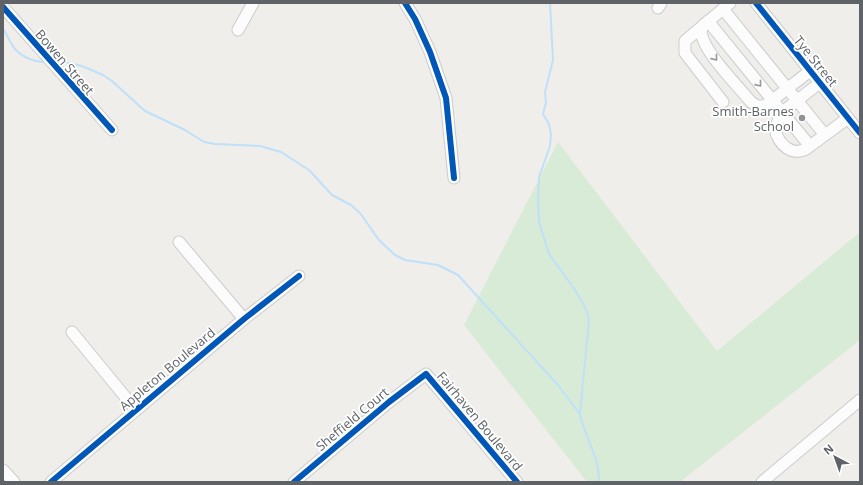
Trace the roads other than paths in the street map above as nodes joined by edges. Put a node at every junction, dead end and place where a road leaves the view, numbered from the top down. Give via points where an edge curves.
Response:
1 (253, 3) edge
2 (405, 3) edge
3 (756, 3) edge
4 (726, 6) edge
5 (3, 7) edge
6 (706, 22) junction
7 (238, 30) dead end
8 (810, 71) junction
9 (820, 83) junction
10 (787, 88) junction
11 (797, 100) junction
12 (773, 101) junction
13 (723, 102) dead end
14 (782, 112) junction
15 (848, 118) junction
16 (112, 130) dead end
17 (860, 133) edge
18 (825, 135) junction
19 (810, 146) junction
20 (454, 178) dead end
21 (179, 242) dead end
22 (299, 276) dead end
23 (244, 319) junction
24 (72, 332) dead end
25 (426, 374) joint
26 (860, 400) edge
27 (136, 410) junction
28 (3, 470) edge
29 (14, 482) edge
30 (51, 482) edge
31 (294, 482) edge
32 (517, 482) edge
33 (762, 482) edge

1 - 7 street
2 - 20 street via 430,52 446,98
3 - 8 street, Tye Street
4 - 6 street
4 - 10 street
5 - 16 street, Bowen Street
6 -> 12 street
6 -> 12 street via 701,31 709,50 751,102 758,106 766,106
6 - 13 street via 685,41 685,53
8 - 9 street, Tye Street
8 - 10 street
9 - 11 street
9 - 15 street, Tye Street
10 - 11 street
10 - 12 street
11 - 14 street
11 - 18 street
12 - 14 street
14 - 19 street
14 - 19 street via 775,128 779,142 796,151
15 - 17 street, Tye Street
15 - 18 street
18 - 19 street
21 - 23 street
22 - 23 street, Appleton Boulevard
23 - 27 street, Appleton Boulevard
24 - 27 street
25 - 31 street, Sheffield Court
25 - 32 street, Fairhaven Boulevard
26 - 33 street
27 - 30 street, Appleton Boulevard
28 - 29 street

